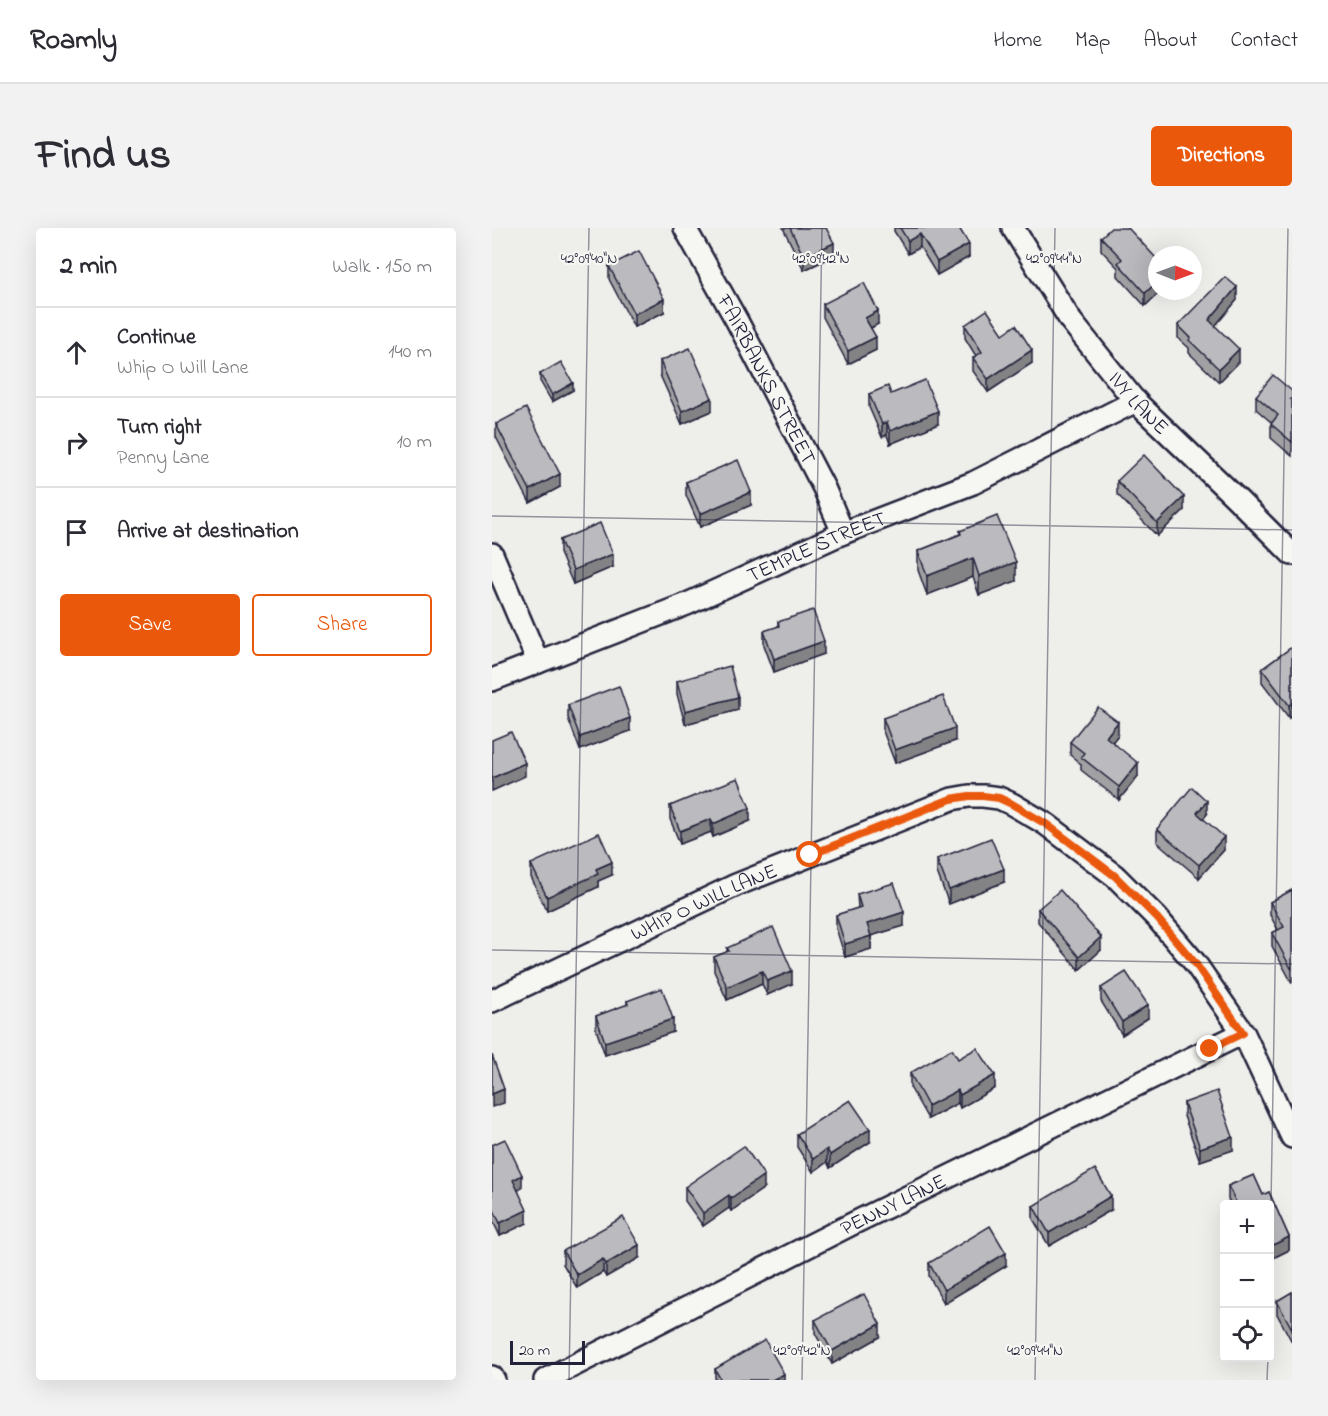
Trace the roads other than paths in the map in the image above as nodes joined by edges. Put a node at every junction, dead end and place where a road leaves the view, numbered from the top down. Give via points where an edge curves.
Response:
1 (685, 228) edge
2 (1013, 228) edge
3 (1136, 401) junction
4 (843, 533) junction
5 (492, 554) edge
6 (1292, 554) edge
7 (538, 662) junction
8 (492, 680) edge
9 (492, 1001) edge
10 (1243, 1033) junction
11 (1292, 1137) edge
12 (545, 1380) edge

1 - 4 street, FAIRBANKS STREET via 819,478
2 - 3 street, IVY LANE via 1071,321
3 - 4 street, TEMPLE STREET via 973,483
3 - 6 street, IVY LANE
4 - 7 street, TEMPLE STREET via 687,604
5 - 7 street
7 - 8 street, TEMPLE STREET
9 - 10 street, WHIP O WILL LANE via 736,885 951,799 983,796 999,798 1046,824 1115,876 1195,963
10 - 11 street, WHIP O WILL LANE
10 - 12 street, PENNY LANE via 854,1222

